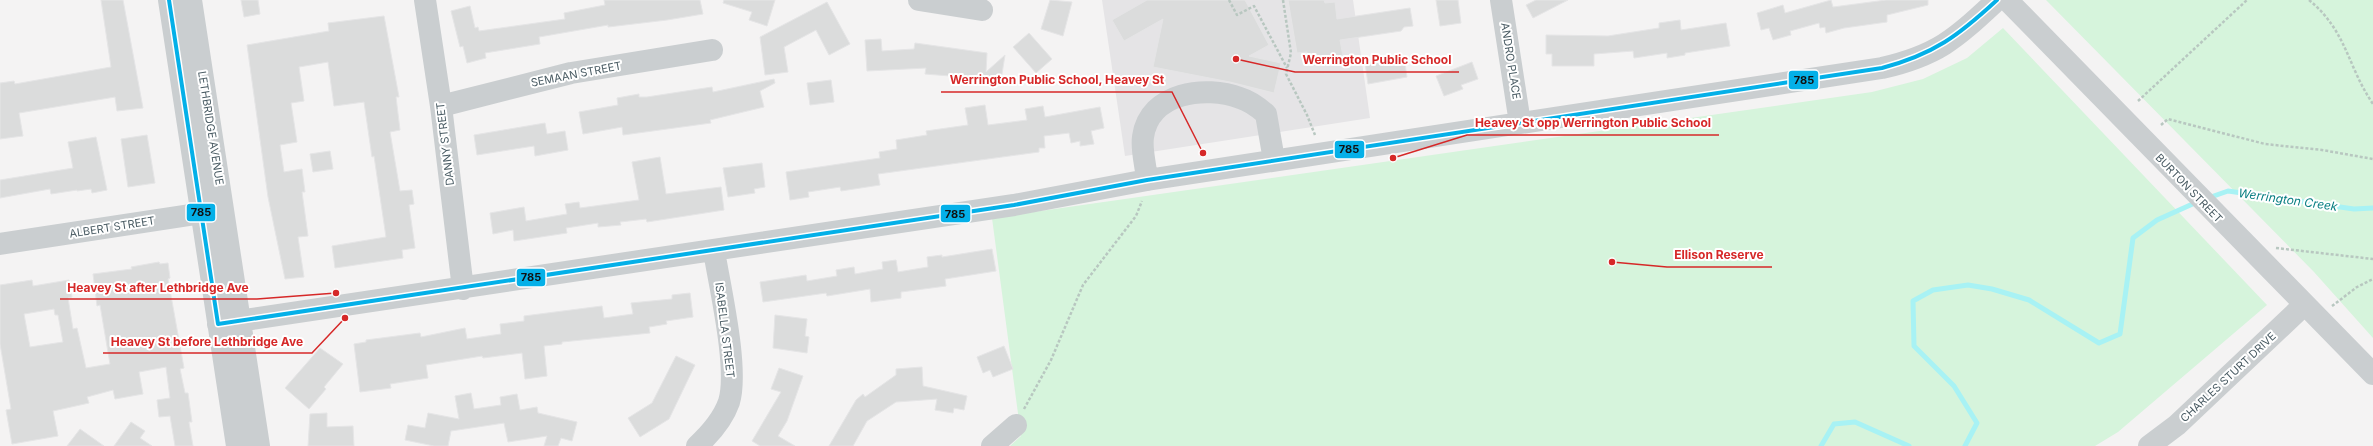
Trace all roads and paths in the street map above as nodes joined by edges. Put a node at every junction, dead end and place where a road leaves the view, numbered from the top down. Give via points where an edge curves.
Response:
1 (169, 0) edge
2 (191, 0) edge
3 (425, 0) edge
4 (919, 0) edge
5 (1229, 0) edge
6 (1284, 0) edge
7 (1501, 0) edge
8 (1997, 0) edge
9 (2007, 0) edge
10 (2247, 0) edge
11 (2309, 0) edge
12 (982, 10) dead end
13 (712, 50) dead end
14 (1288, 68) junction
15 (2138, 101) dead end
16 (2373, 104) edge
17 (441, 106) junction
18 (1520, 122) junction
19 (2161, 125) dead end
20 (1316, 137) dead end
21 (2373, 159) edge
22 (1274, 160) junction
23 (1147, 180) junction
24 (1142, 201) dead end
25 (213, 212) junction
26 (0, 244) edge
27 (714, 251) junction
28 (2257, 256) junction
29 (2373, 259) edge
30 (2373, 279) edge
31 (463, 289) junction
32 (2310, 311) junction
33 (241, 321) junction
34 (218, 324) junction
35 (2373, 374) edge
36 (1016, 425) joint
37 (237, 446) edge
38 (259, 446) edge
39 (697, 446) edge
40 (992, 446) edge
41 (2149, 446) edge

1 - 25 street, LETHBRIDGE AVENUE
2 - 25 street, LETHBRIDGE AVENUE
3 - 17 street, DANNY STREET
4 - 12 street
5 - 14 path via 1237,15 1254,6
6 - 14 path via 1291,53
7 - 18 street, ANDRO PLACE
8 - 18 street via 1948,43 1904,63
9 - 28 street, BURTON STREET
10 - 15 path
11 - 16 path via 2334,26 2344,44 2360,86
13 - 17 street, SEMAAN STREET via 571,73
14 - 20 path via 1286,74 1289,83
17 - 31 street, DANNY STREET
18 - 22 street
19 - 21 path via 2168,119 2265,144
22 - 23 street
22 - 23 street via 1266,114 1254,104 1223,93 1191,94 1162,104 1149,120 1143,137
23 - 27 street via 1014,205
24 - 36 path via 1136,216 1082,285 1051,360
25 - 26 street, ALBERT STREET
25 - 33 street, LETHBRIDGE AVENUE
25 - 34 street, LETHBRIDGE AVENUE
27 - 31 street
27 - 39 street, ISABELLA STREET via 731,361 732,390 729,403 718,424
28 - 29 path via 2276,248
28 - 32 street, BURTON STREET
30 - 32 path
31 - 33 street
32 - 35 street, BURTON STREET
32 - 41 street, CHARLES STURT DRIVE via 2178,425
33 - 34 street
33 - 38 street, LETHBRIDGE AVENUE
34 - 37 street, LETHBRIDGE AVENUE
36 - 40 street

